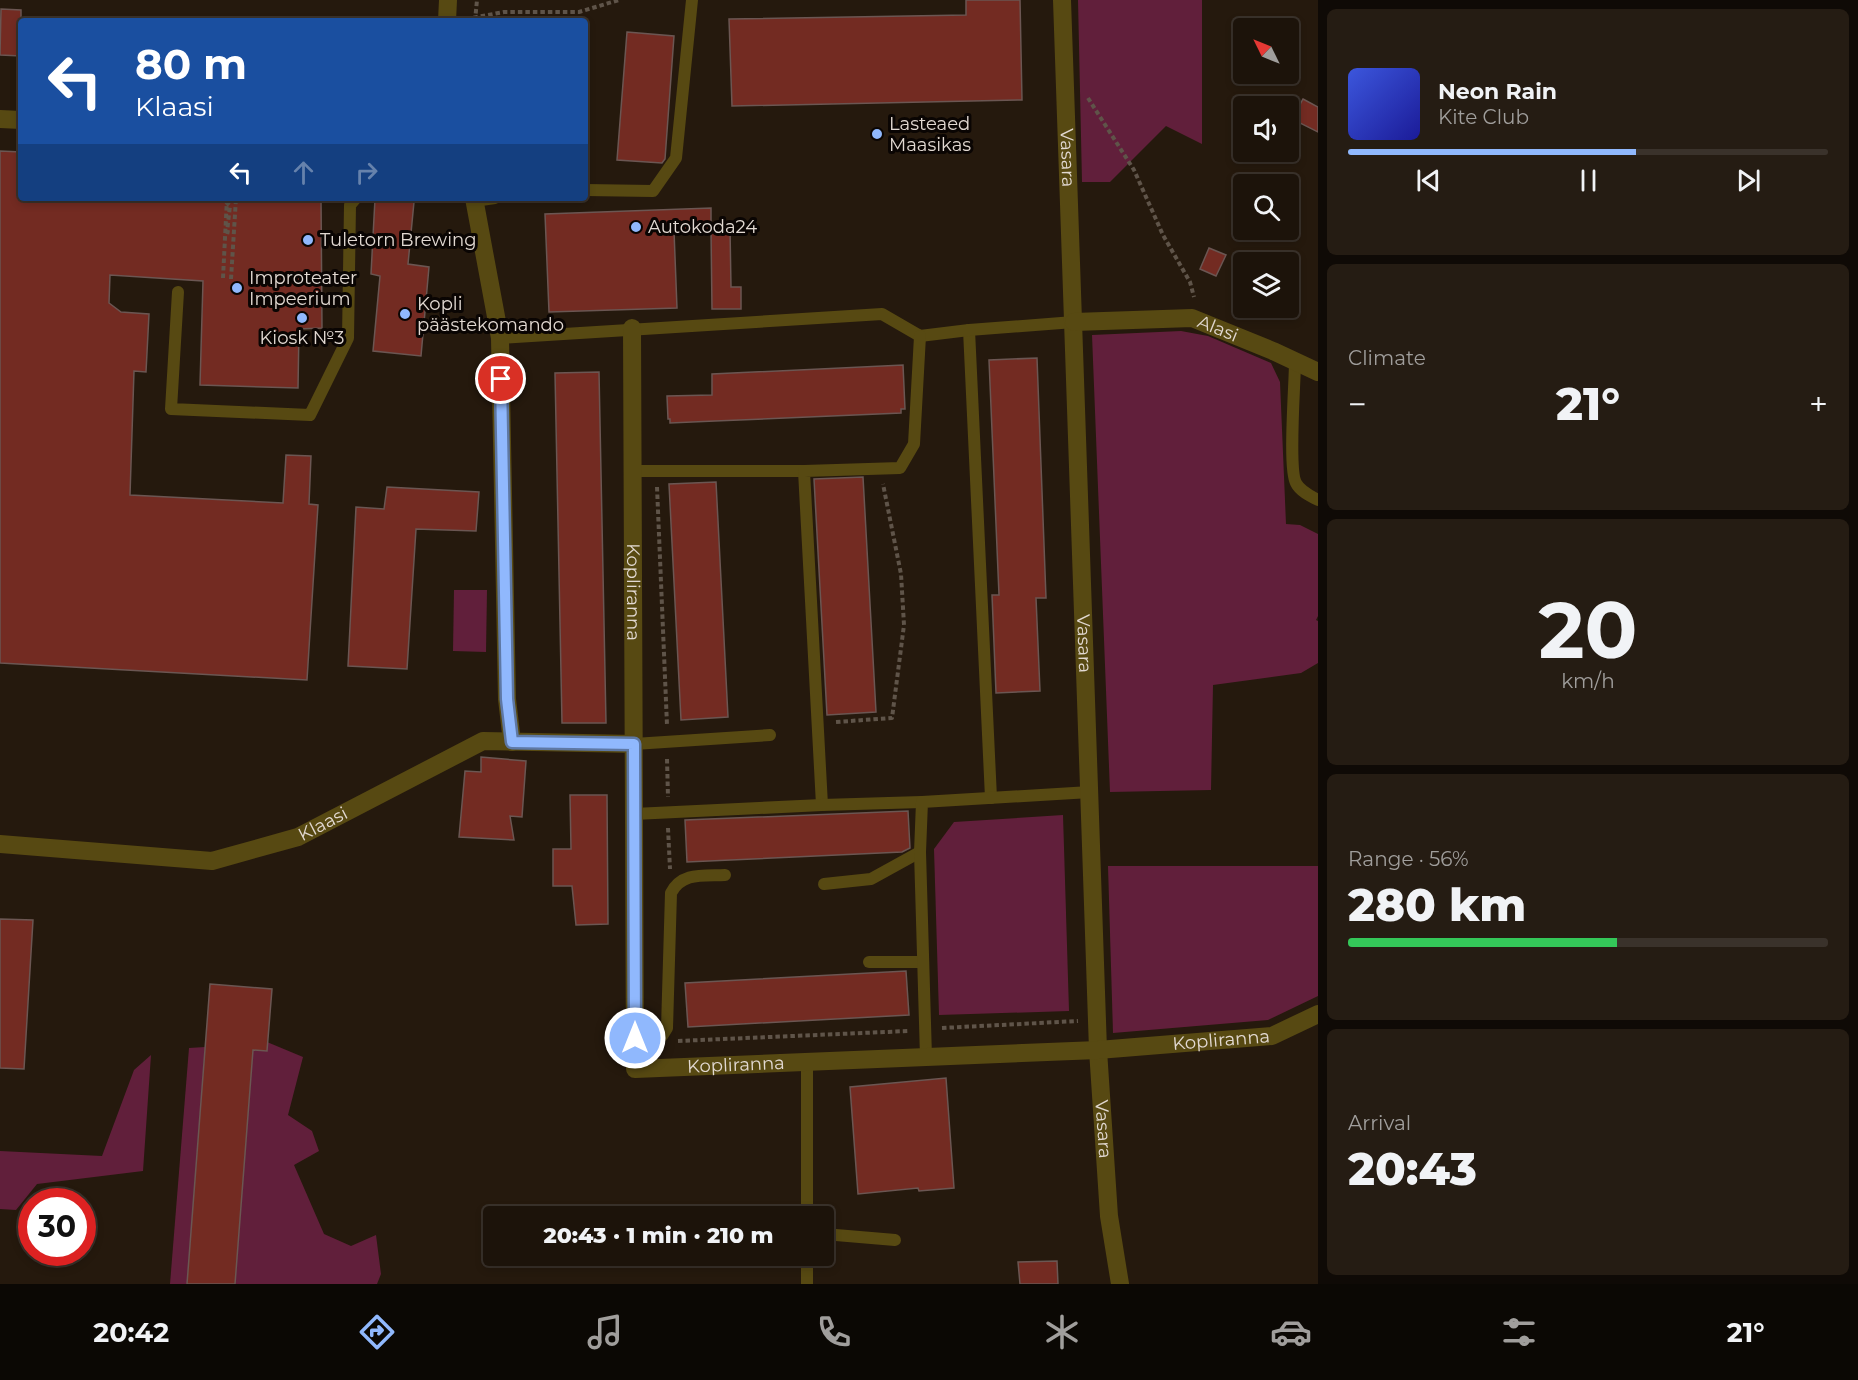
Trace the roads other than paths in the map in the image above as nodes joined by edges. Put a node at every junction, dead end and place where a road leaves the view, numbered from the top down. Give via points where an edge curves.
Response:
1 (448, 0) edge
2 (692, 0) edge
3 (1062, 0) edge
4 (447, 18) edge
5 (0, 119) edge
6 (18, 120) edge
7 (588, 190) edge
8 (353, 201) edge
9 (474, 201) edge
10 (178, 292) dead end
11 (1074, 322) junction
12 (632, 328) junction
13 (969, 330) junction
14 (920, 336) junction
15 (500, 338) junction
16 (1295, 362) junction
17 (1318, 372) edge
18 (632, 471) junction
19 (804, 471) junction
20 (1318, 500) edge
21 (770, 735) dead end
22 (512, 742) junction
23 (634, 744) junction
24 (1090, 792) junction
25 (991, 798) junction
26 (922, 802) junction
27 (822, 805) junction
28 (634, 814) junction
29 (0, 844) edge
30 (920, 852) junction
31 (725, 875) dead end
32 (824, 884) dead end
33 (869, 962) dead end
34 (923, 962) junction
35 (1318, 1014) edge
36 (635, 1038) junction
37 (1098, 1050) junction
38 (926, 1057) junction
39 (807, 1062) junction
40 (807, 1206) edge
41 (834, 1235) edge
42 (895, 1240) dead end
43 (807, 1266) edge
44 (807, 1284) edge
45 (1120, 1284) edge

1 - 4 street
2 - 7 lane via 676,158 653,191
3 - 11 street, Vasara
5 - 6 street
8 - 10 lane via 350,205 348,338 310,415 171,409
9 - 15 street
11 - 13 lane
11 - 16 street, Alasi via 1192,318
11 - 24 street, Vasara
12 - 14 lane via 882,314
12 - 15 lane
12 - 18 street, Kopliranna
13 - 14 lane
13 - 25 lane
14 - 19 lane via 914,444 900,468
15 - 22 street via 507,699
16 - 17 street, Alasi
16 - 20 lane via 1295,482
18 - 19 lane
18 - 23 street, Kopliranna
19 - 27 lane
21 - 23 lane
22 - 23 street, Klaasi
22 - 29 street, Klaasi via 483,741 298,837 212,861
23 - 28 street, Kopliranna
24 - 25 lane
24 - 37 street, Vasara
25 - 26 lane
26 - 27 lane
26 - 30 lane
27 - 28 lane
28 - 36 street, Kopliranna
30 - 32 lane via 871,879
30 - 34 lane
31 - 36 lane via 687,876 671,893 667,1028 662,1036
33 - 34 lane
34 - 38 lane
35 - 37 street, Kopliranna via 1272,1036
36 - 39 street, Kopliranna via 635,1069
37 - 38 street, Kopliranna
37 - 45 street, Vasara via 1109,1216
38 - 39 street, Kopliranna
39 - 40 lane
41 - 42 lane
43 - 44 lane

